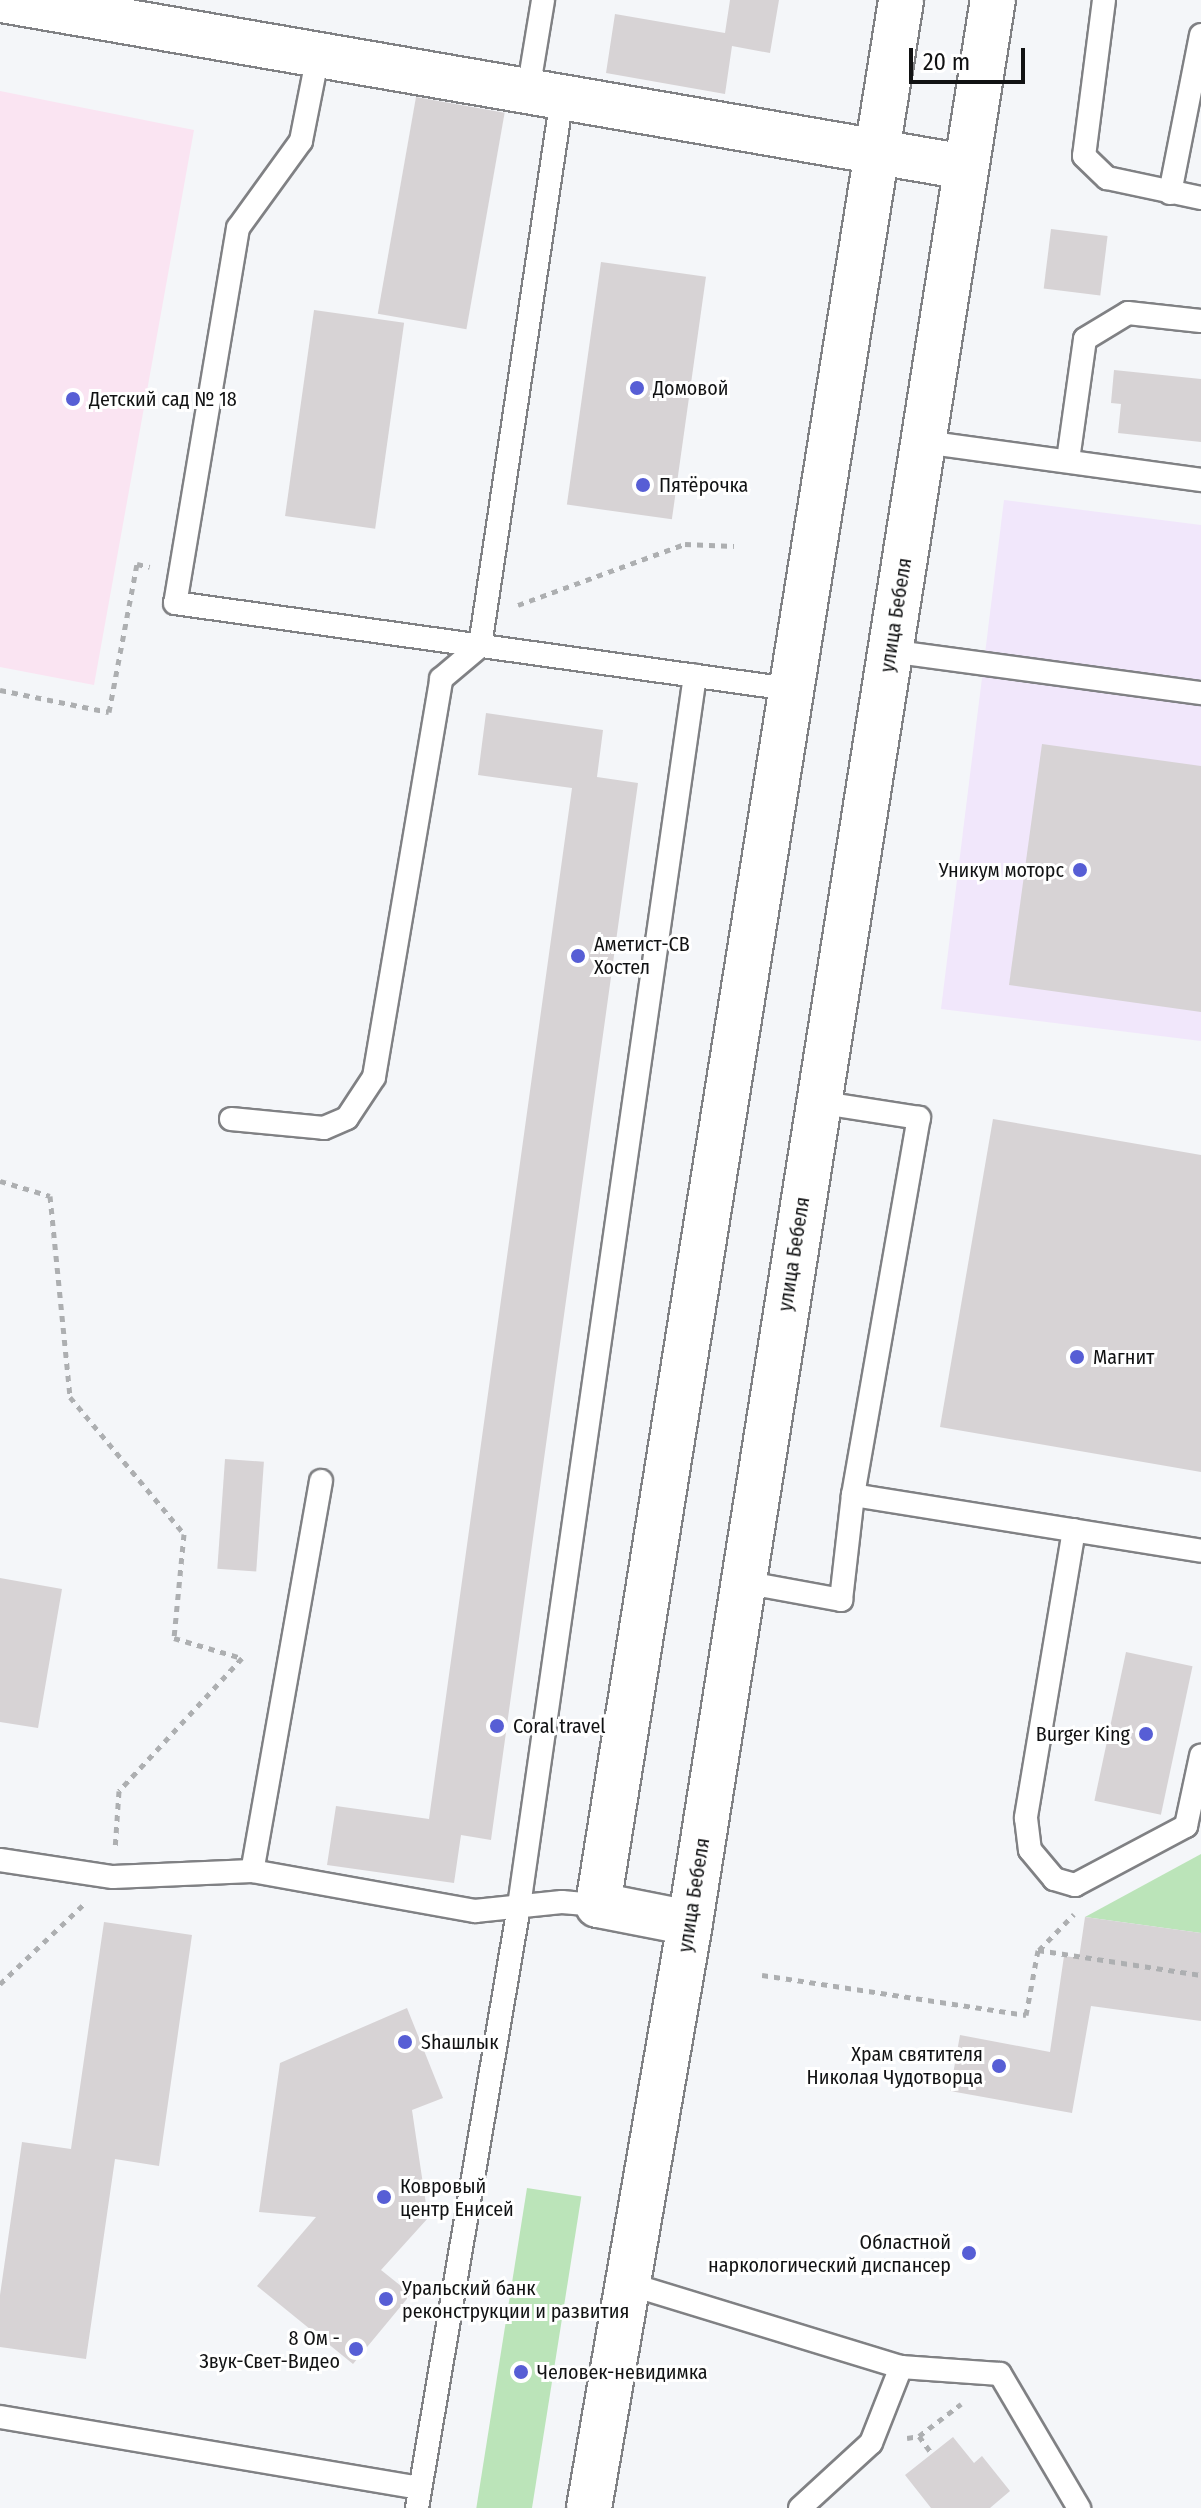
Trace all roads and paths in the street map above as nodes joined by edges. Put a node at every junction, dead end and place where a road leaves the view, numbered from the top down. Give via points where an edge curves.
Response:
1 (7, 0) edge
2 (543, 0) edge
3 (901, 0) edge
4 (993, 0) edge
5 (1104, 0) edge
6 (1201, 35) edge
7 (318, 55) junction
8 (545, 94) junction
9 (879, 152) junction
10 (965, 167) junction
11 (1170, 193) junction
12 (1201, 198) edge
13 (1201, 321) edge
14 (924, 442) junction
15 (1068, 460) junction
16 (1201, 480) edge
17 (480, 646) junction
18 (890, 651) junction
19 (695, 676) junction
20 (789, 689) junction
21 (1201, 693) edge
22 (817, 1102) junction
23 (231, 1119) dead end
24 (0, 1181) edge
25 (321, 1481) dead end
26 (853, 1495) junction
27 (1074, 1530) junction
28 (1201, 1551) edge
29 (743, 1582) junction
30 (1201, 1756) edge
31 (0, 1860) edge
32 (252, 1871) junction
33 (113, 1877) junction
34 (598, 1905) junction
35 (519, 1906) junction
36 (690, 1923) junction
37 (762, 1975) dead end
38 (1201, 1975) edge
39 (0, 1984) edge
40 (626, 2283) junction
41 (901, 2367) junction
42 (1000, 2374) junction
43 (0, 2417) edge
44 (919, 2436) junction
45 (871, 2443) junction
46 (932, 2454) dead end
47 (419, 2498) edge
48 (589, 2508) edge
49 (800, 2508) edge
50 (1079, 2508) edge

1 - 7 street
2 - 8 lane
3 - 9 street
4 - 10 street, улица Бебеля
5 - 11 lane via 1084,156 1107,178
6 - 11 lane
7 - 8 street
7 - 17 lane via 301,141 238,228 175,603
8 - 9 street
8 - 17 lane
9 - 10 street
9 - 20 street
10 - 14 street, улица Бебеля
11 - 12 lane
13 - 15 lane via 1128,313 1085,339
14 - 15 lane
14 - 18 street, улица Бебеля
15 - 16 lane
17 - 19 lane
17 - 23 lane via 441,679 374,1077 347,1118 324,1128
18 - 21 lane
18 - 22 street, улица Бебеля
19 - 20 lane
19 - 35 lane
20 - 34 street
22 - 26 lane via 919,1118
22 - 29 street, улица Бебеля
24 - 33 path via 50,1196 70,1397 184,1534 174,1638 242,1658 119,1791
25 - 32 lane
26 - 27 lane
26 - 29 lane via 841,1600
27 - 28 lane
27 - 30 lane via 1026,1818 1030,1850 1054,1879 1075,1885 1186,1826
29 - 36 street, улица Бебеля
31 - 33 lane
32 - 33 lane
32 - 35 lane via 475,1911
33 - 39 path
34 - 35 lane
34 - 36 street
35 - 47 lane
36 - 40 street, улица Бебеля
37 - 38 path via 1026,2015 1038,1950
40 - 41 lane
40 - 48 street, улица Бебеля
41 - 42 lane
41 - 45 lane
42 - 44 path
42 - 50 lane
43 - 47 lane
44 - 45 path
44 - 46 path
45 - 49 lane

